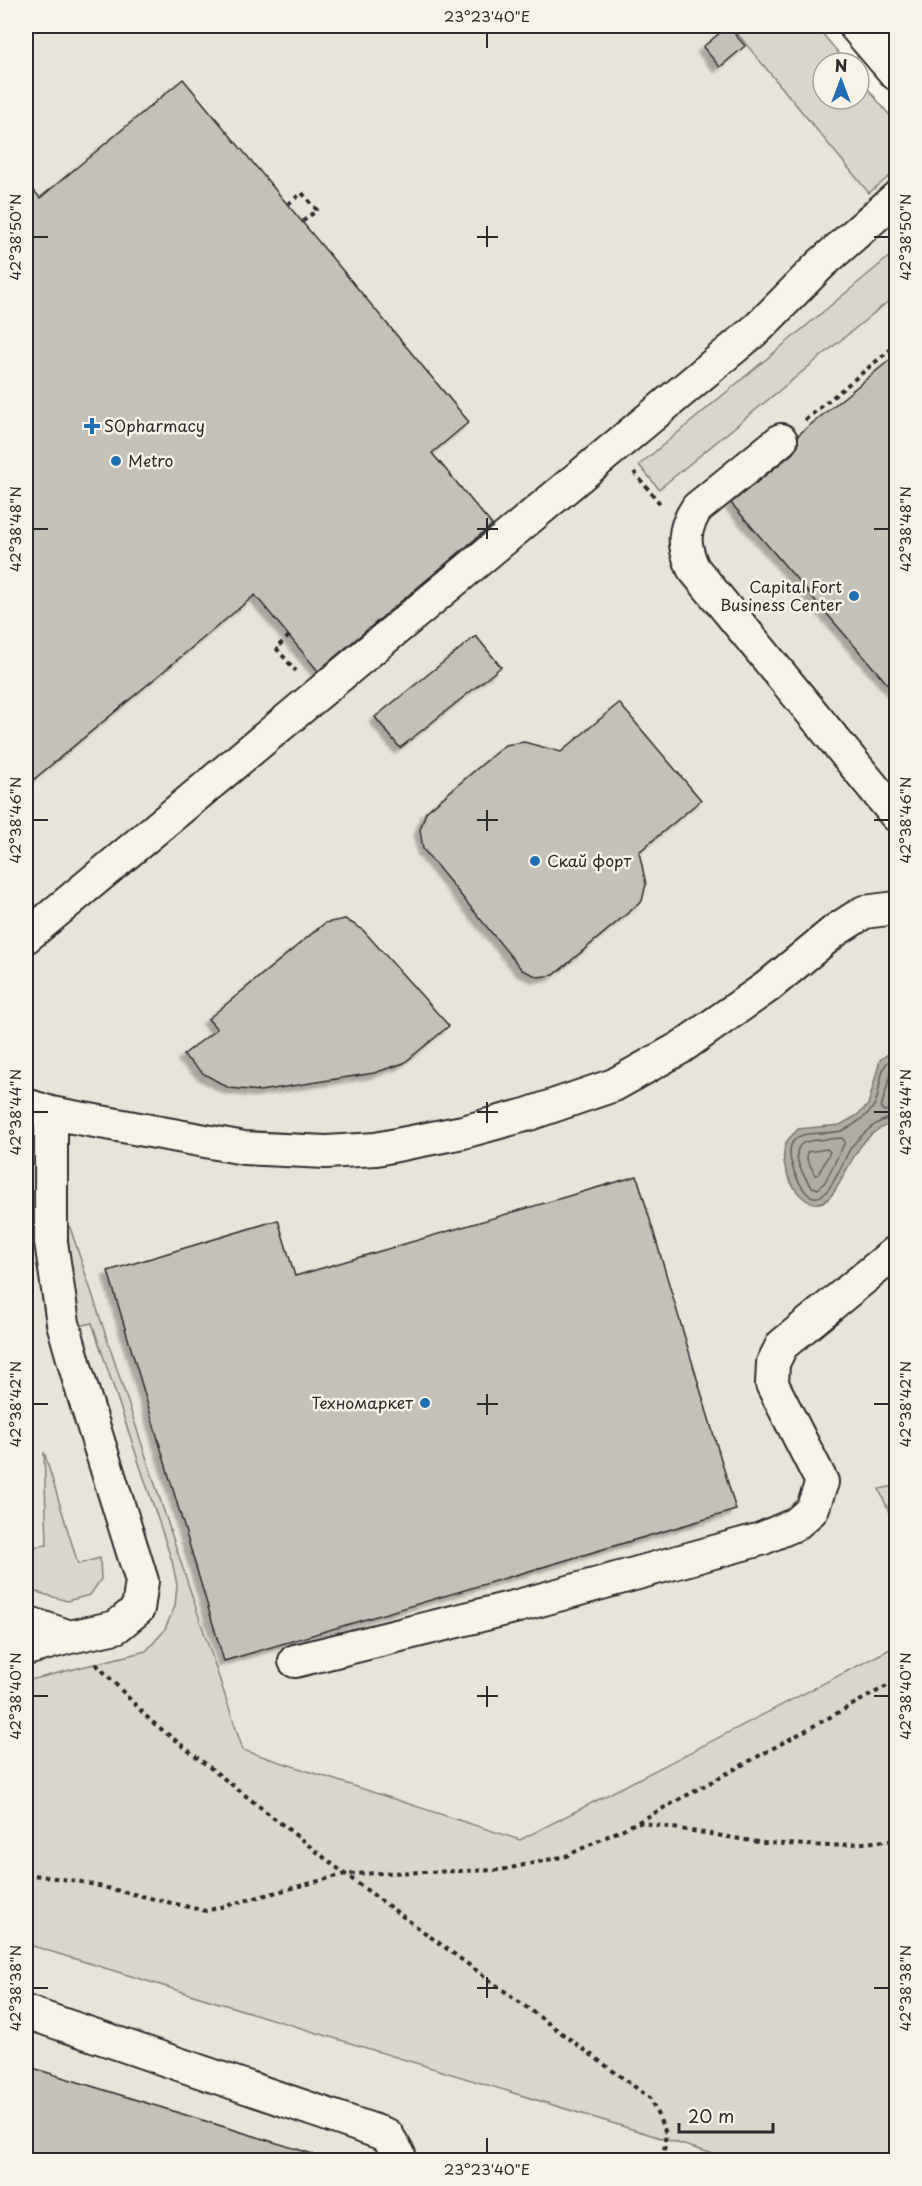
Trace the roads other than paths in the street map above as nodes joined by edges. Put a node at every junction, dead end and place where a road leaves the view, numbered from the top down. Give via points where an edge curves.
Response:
1 (855, 26) edge
2 (891, 26) edge
3 (897, 36) edge
4 (897, 74) edge
5 (897, 198) edge
6 (897, 225) edge
7 (759, 327) junction
8 (781, 440) road end
9 (897, 815) edge
10 (897, 908) edge
11 (26, 937) edge
12 (38, 1109) edge
13 (897, 1252) edge
14 (26, 1622) edge
15 (70, 1637) junction
16 (26, 1649) edge
17 (295, 1660) dead end
18 (26, 2012) edge
19 (400, 2160) edge

1 - 4 street
2 - 3 street
5 - 7 street via 821,264
6 - 7 street via 834,278
7 - 11 street via 621,456
8 - 9 street via 697,508 685,534 686,551 693,568
10 - 12 street via 864,912 680,1048 614,1085 463,1132 376,1149 326,1152 244,1148
12 - 15 street via 63,1323 142,1581 138,1609 116,1627
13 - 17 street via 782,1345 773,1363 772,1384 822,1482 812,1510 796,1524 761,1539 684,1561
14 - 15 street
15 - 16 street
18 - 19 street via 387,2135

